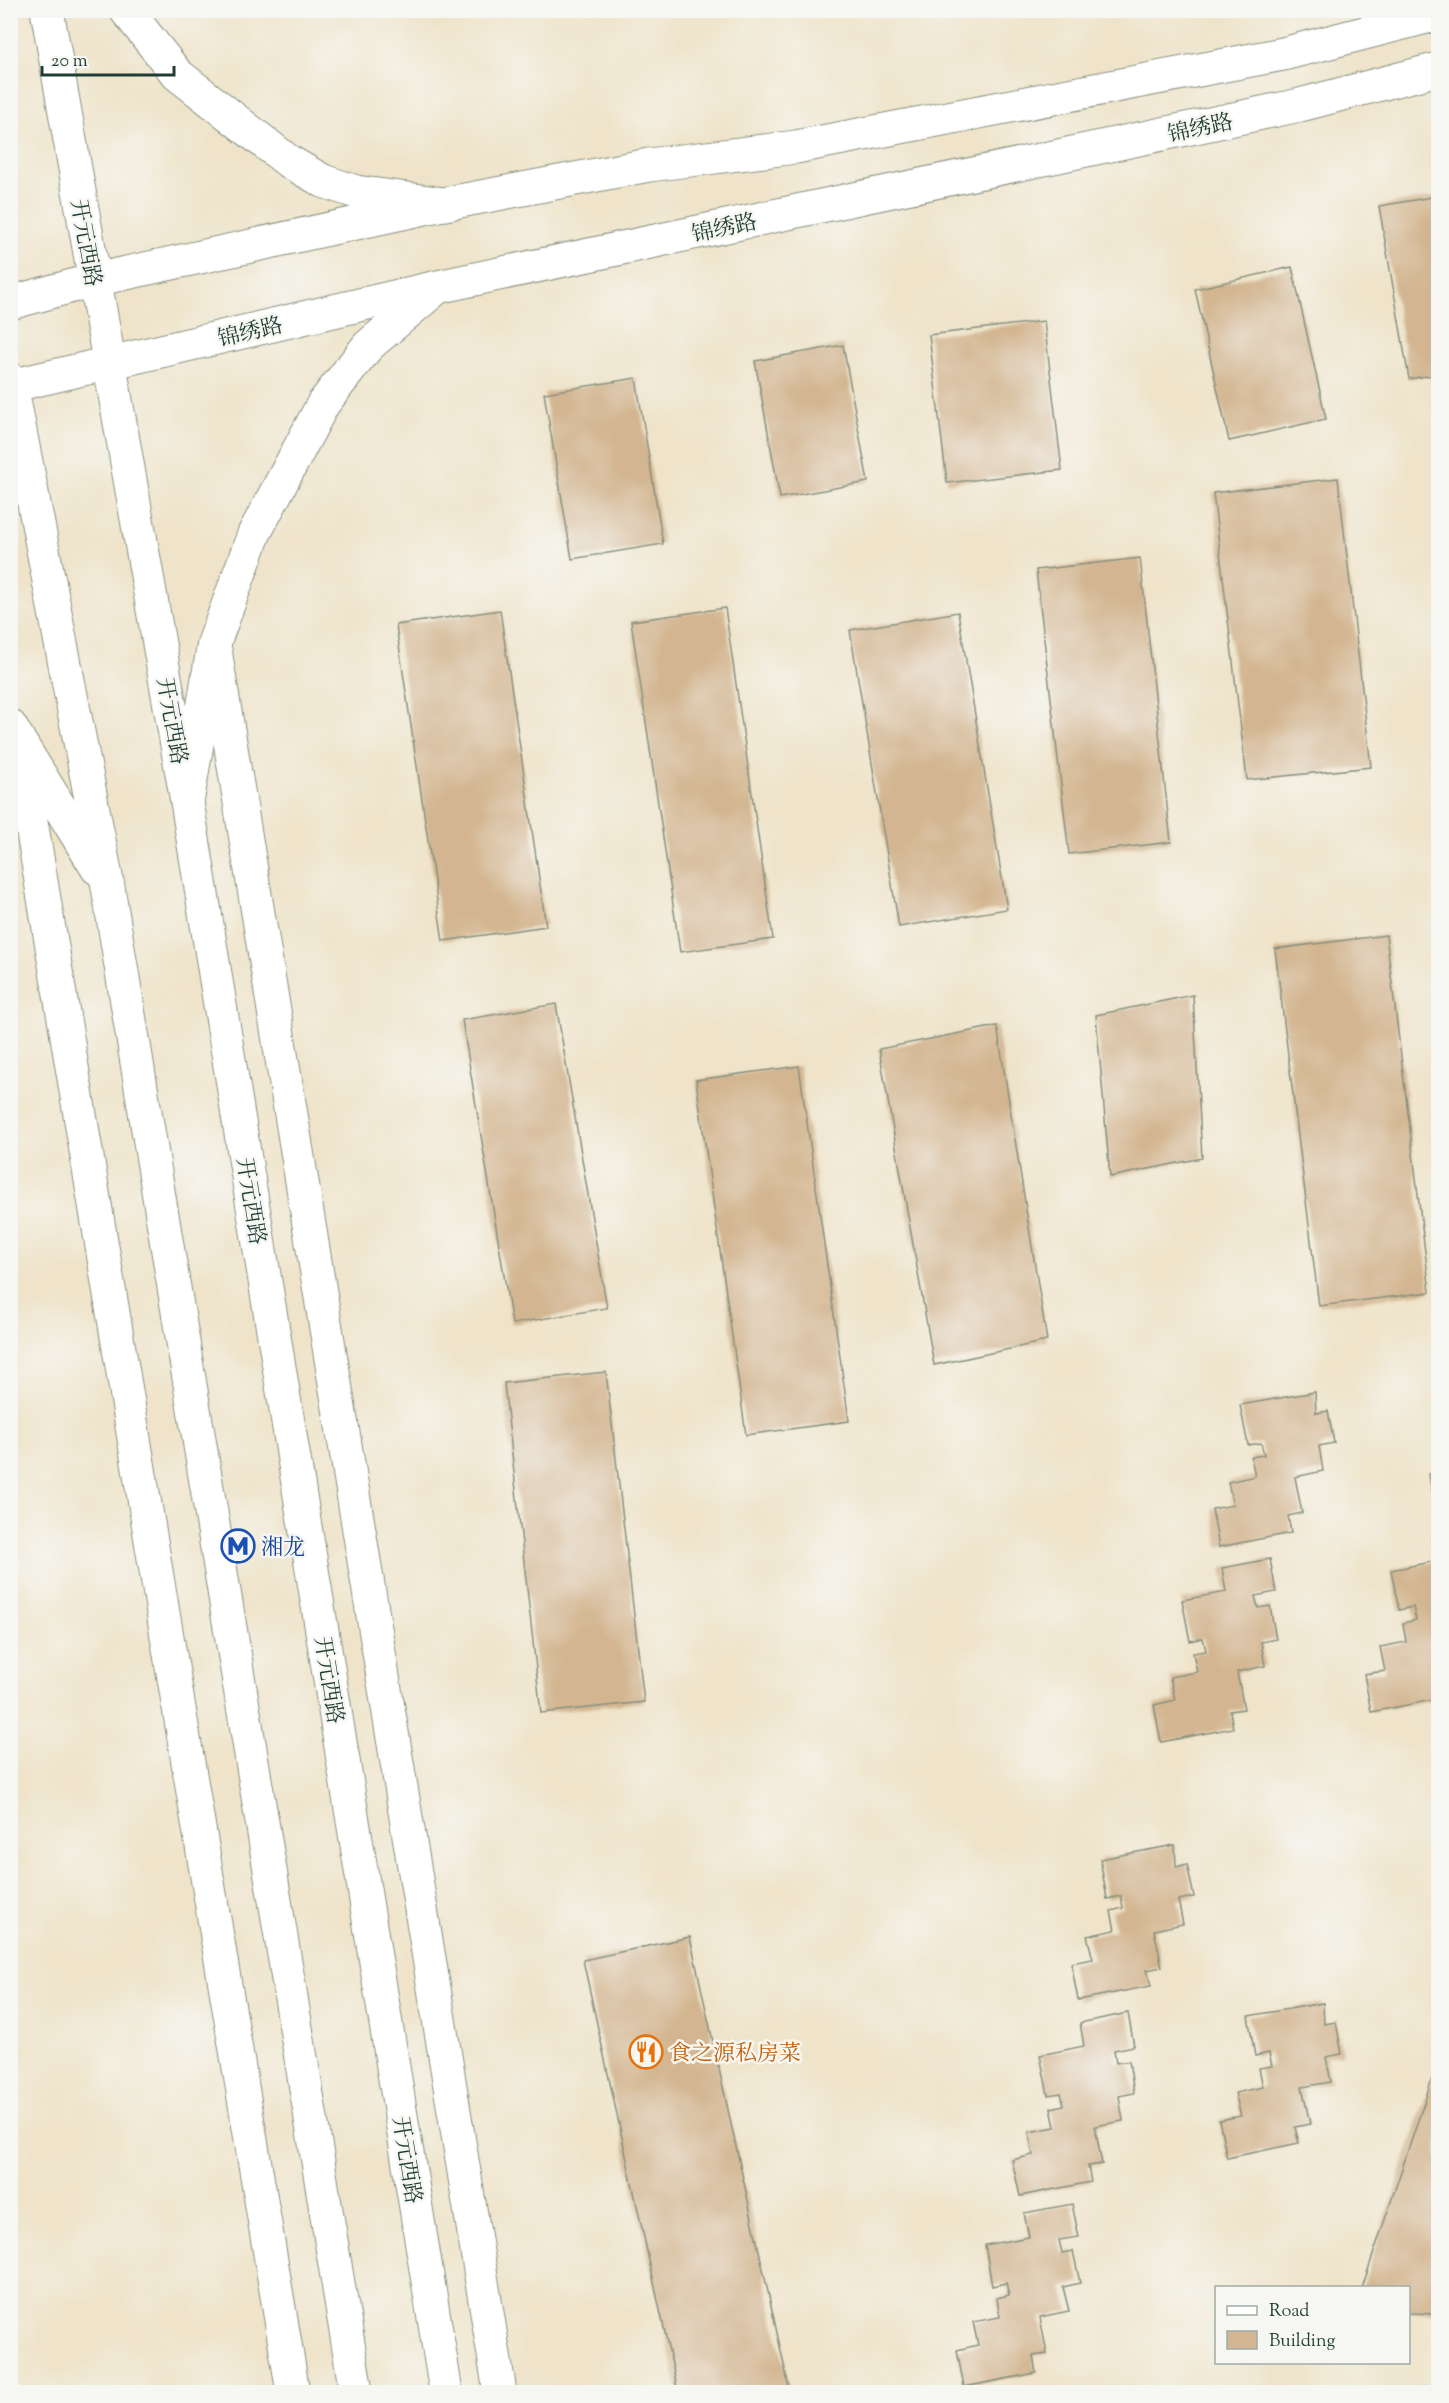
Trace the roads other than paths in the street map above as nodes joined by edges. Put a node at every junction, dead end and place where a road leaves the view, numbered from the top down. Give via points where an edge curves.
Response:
1 (47, 10) edge
2 (126, 10) edge
3 (1438, 15) edge
4 (1438, 69) edge
5 (444, 204) junction
6 (94, 280) junction
7 (437, 287) junction
8 (10, 303) edge
9 (109, 364) junction
10 (11, 384) edge
11 (214, 643) junction
12 (13, 731) edge
13 (187, 802) junction
14 (108, 887) junction
15 (293, 2392) edge
16 (356, 2392) edge
17 (446, 2392) edge
18 (500, 2392) edge

1 - 6 main road, 开元西路
2 - 5 main road via 177,74 288,161 323,181 356,192
3 - 5 main road via 1283,54 796,147 649,165
4 - 7 main road, 锦绣路 via 1300,105
5 - 6 main road
6 - 8 main road
6 - 9 main road, 开元西路
7 - 9 main road, 锦绣路
7 - 11 main road via 368,346 323,404 254,534
9 - 10 main road, 锦绣路
9 - 13 main road, 开元西路
10 - 14 main road
11 - 13 main road
11 - 18 main road
12 - 14 main road
12 - 15 main road
13 - 17 main road, 开元西路
14 - 16 main road

